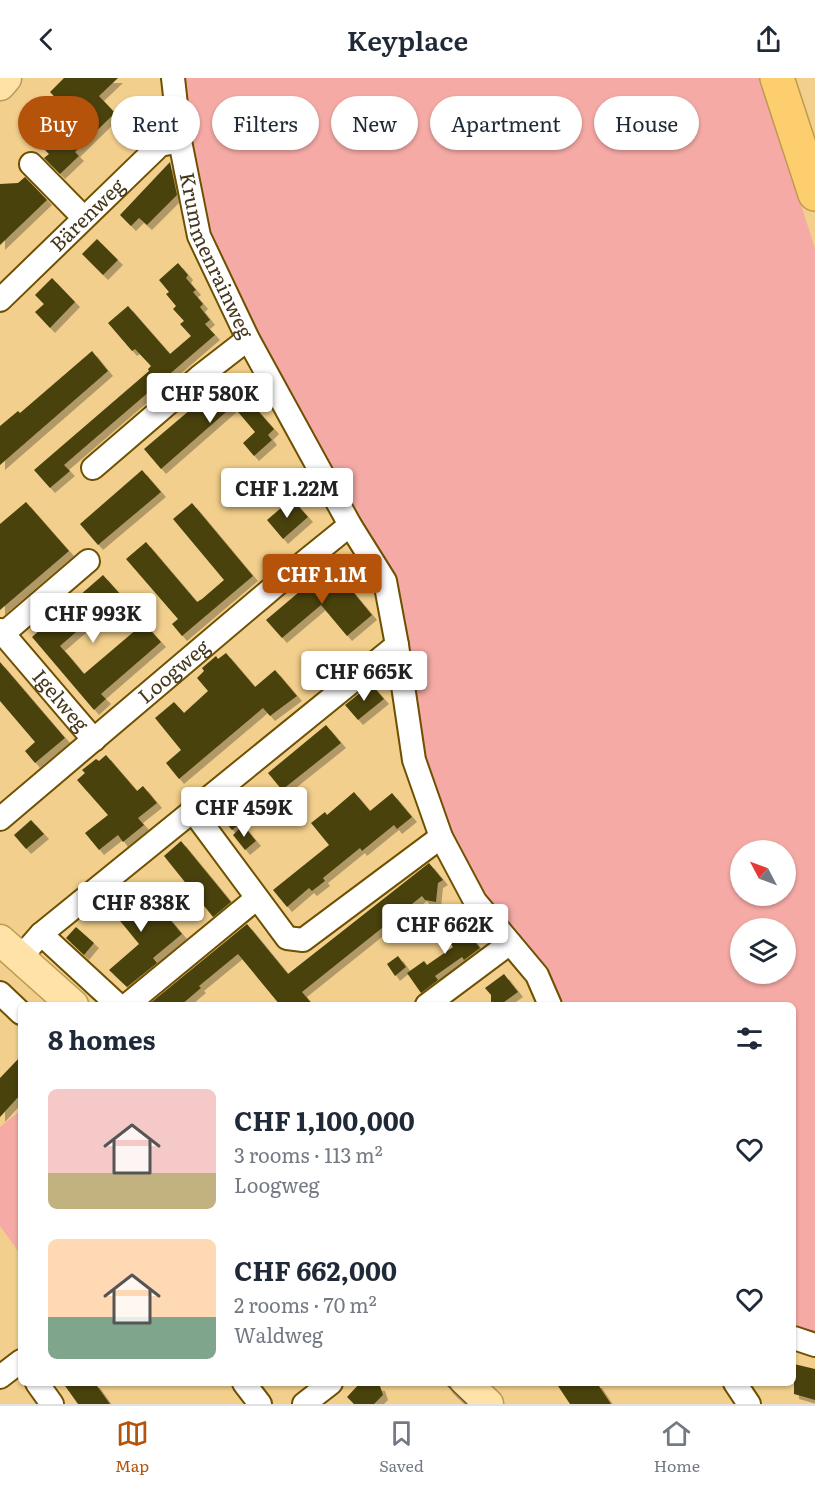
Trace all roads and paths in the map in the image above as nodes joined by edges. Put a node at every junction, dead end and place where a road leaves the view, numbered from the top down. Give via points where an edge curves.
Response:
1 (6, 78) edge
2 (173, 78) edge
3 (777, 78) edge
4 (0, 85) edge
5 (175, 96) edge
6 (155, 150) edge
7 (182, 150) edge
8 (31, 164) dead end
9 (815, 194) edge
10 (84, 218) junction
11 (0, 300) edge
12 (248, 339) junction
13 (93, 468) dead end
14 (350, 525) junction
15 (88, 561) dead end
16 (2, 632) edge
17 (397, 645) junction
18 (94, 740) junction
19 (192, 810) junction
20 (0, 819) edge
21 (441, 837) junction
22 (257, 898) junction
23 (41, 934) junction
24 (510, 943) junction
25 (10, 949) edge
26 (0, 993) edge
27 (70, 1002) edge
28 (115, 1002) edge
29 (132, 1002) edge
30 (432, 1002) edge
31 (549, 1002) edge
32 (18, 1010) edge
33 (796, 1339) edge
34 (815, 1345) edge
35 (18, 1363) edge
36 (0, 1377) edge
37 (39, 1386) edge
38 (246, 1386) edge
39 (327, 1386) edge
40 (469, 1386) edge
41 (737, 1386) edge
42 (52, 1404) edge
43 (260, 1404) edge
44 (304, 1404) edge
45 (488, 1404) edge
46 (749, 1404) edge

1 - 4 main road
2 - 5 street, Krummenrainweg
3 - 9 highway
6 - 10 street, Bärenweg
7 - 12 street, Krummenrainweg via 199,236
8 - 10 street
10 - 11 street, Bärenweg
12 - 13 street
12 - 14 street, Krummenrainweg
14 - 17 street, Krummenrainweg via 385,581
14 - 18 street, Loogweg
15 - 16 street, Igelweg
16 - 18 street, Igelweg
17 - 19 street
17 - 21 street, Krummenrainweg via 414,760
18 - 20 street, Loogweg
19 - 22 street
19 - 23 street
21 - 22 street via 303,940 287,938
21 - 24 street, Krummenrainweg via 475,902
22 - 29 street
23 - 25 street
23 - 28 street
24 - 30 street
24 - 31 street, Krummenrainweg via 537,975
25 - 27 main road
26 - 32 street
33 - 34 street
35 - 36 street
37 - 42 street
38 - 43 street
39 - 44 street
40 - 45 main road
41 - 46 street

